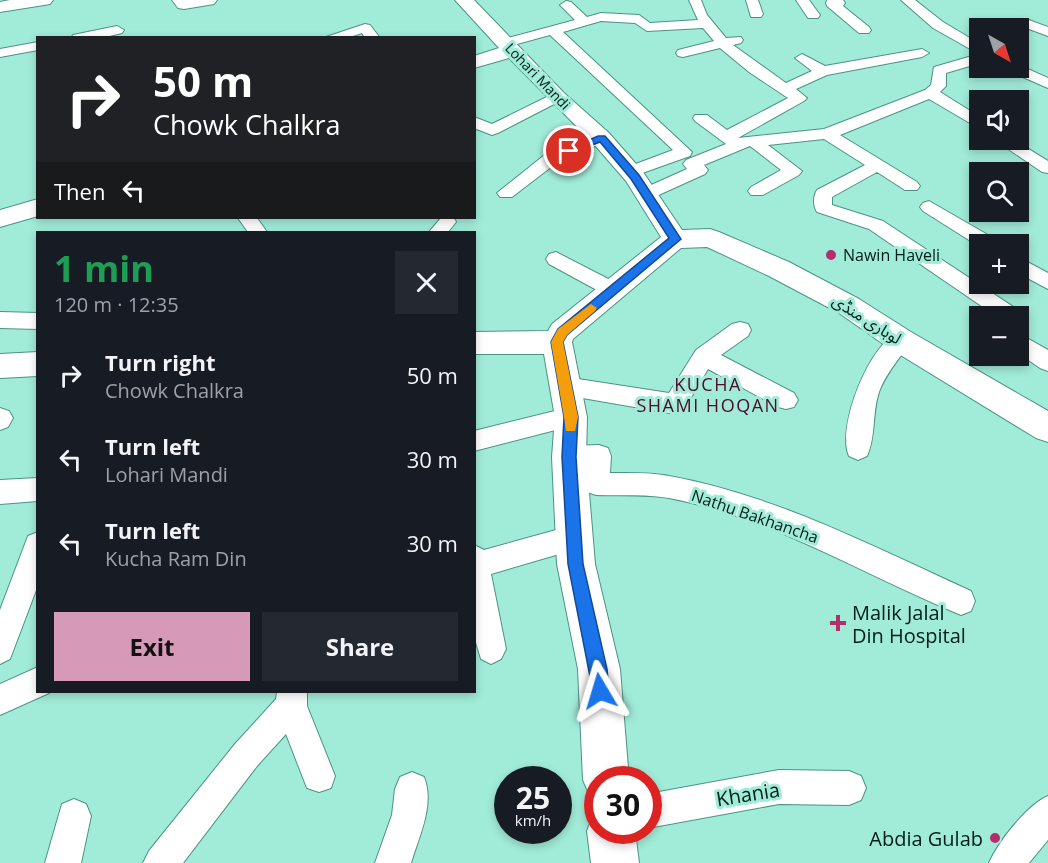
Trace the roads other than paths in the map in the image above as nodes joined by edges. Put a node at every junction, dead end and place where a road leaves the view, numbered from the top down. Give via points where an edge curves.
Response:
1 (44, 0) edge
2 (181, 0) edge
3 (208, 0) edge
4 (694, 0) edge
5 (752, 0) edge
6 (802, 0) edge
7 (836, 0) edge
8 (908, 0) edge
9 (475, 2) edge
10 (566, 5) dead end
11 (0, 7) edge
12 (756, 14) dead end
13 (813, 15) dead end
14 (585, 22) junction
15 (707, 24) junction
16 (1029, 24) edge
17 (117, 30) dead end
18 (553, 30) junction
19 (864, 30) dead end
20 (1048, 32) edge
21 (88, 36) edge
22 (337, 36) edge
23 (371, 36) edge
24 (740, 39) dead end
25 (723, 43) junction
26 (969, 43) edge
27 (36, 46) edge
28 (510, 46) junction
29 (683, 52) dead end
30 (0, 53) edge
31 (922, 53) dead end
32 (802, 58) dead end
33 (476, 61) edge
34 (969, 61) edge
35 (1041, 66) dead end
36 (1029, 68) edge
37 (823, 71) junction
38 (1029, 74) edge
39 (1048, 83) edge
40 (785, 89) junction
41 (930, 93) junction
42 (557, 97) junction
43 (969, 117) edge
44 (701, 118) dead end
45 (476, 123) edge
46 (826, 134) junction
47 (601, 138) junction
48 (739, 141) junction
49 (1019, 150) edge
50 (878, 165) junction
51 (1048, 168) edge
52 (631, 172) junction
53 (911, 186) dead end
54 (757, 191) dead end
55 (506, 194) dead end
56 (646, 194) junction
57 (929, 207) dead end
58 (36, 208) edge
59 (0, 219) edge
60 (248, 219) edge
61 (257, 231) edge
62 (972, 234) edge
63 (675, 239) junction
64 (556, 259) dead end
65 (1029, 271) edge
66 (1048, 282) edge
67 (613, 290) junction
68 (996, 306) edge
69 (0, 320) edge
70 (36, 321) edge
71 (740, 330) dead end
72 (900, 340) junction
73 (557, 342) junction
74 (476, 343) edge
75 (1029, 349) edge
76 (704, 356) junction
77 (1048, 362) edge
78 (36, 364) edge
79 (0, 366) edge
80 (786, 400) dead end
81 (568, 402) junction
82 (1048, 428) edge
83 (476, 440) edge
84 (858, 449) dead end
85 (569, 457) junction
86 (36, 489) edge
87 (0, 492) edge
88 (574, 538) junction
89 (36, 550) edge
90 (476, 561) edge
91 (476, 566) edge
92 (962, 601) dead end
93 (0, 649) edge
94 (491, 649) dead end
95 (36, 683) edge
96 (291, 699) edge
97 (0, 700) edge
98 (605, 766) edge
99 (319, 776) dead end
100 (849, 788) dead end
101 (412, 789) dead end
102 (662, 809) edge
103 (1048, 813) edge
104 (74, 816) dead end
105 (613, 844) edge
106 (63, 863) edge
107 (161, 863) edge
108 (393, 863) edge
109 (615, 863) edge
110 (1007, 863) edge

1 - 11 street
2 - 3 street via 183,4
4 - 15 lane
5 - 12 lane
6 - 13 lane
7 - 19 lane via 839,3 832,3
8 - 26 lane
9 - 28 street, Lohari Mandi
10 - 14 lane
14 - 15 lane via 601,17 639,19 647,27
14 - 18 lane
15 - 25 lane
16 - 20 lane
17 - 21 lane
18 - 28 lane
18 - 52 lane via 684,152
22 - 23 lane via 365,28
24 - 25 lane
25 - 29 lane
25 - 40 lane
27 - 30 lane
28 - 33 street
28 - 42 street, Lohari Mandi
31 - 37 lane
32 - 37 lane
34 - 41 lane via 939,70 938,86
35 - 36 lane
37 - 40 lane
38 - 39 lane
40 - 48 lane via 799,98
41 - 43 lane
41 - 46 lane
42 - 45 lane via 492,130
42 - 47 street, Lohari Mandi
44 - 48 lane
46 - 48 lane
46 - 50 lane
47 - 52 street, Lohari Mandi
47 - 55 lane via 553,157
48 - 54 lane via 793,171
48 - 56 lane via 692,164 699,170
49 - 51 lane
50 - 53 lane
50 - 68 lane via 823,194 823,208 876,225
52 - 56 street, Lohari Mandi
56 - 63 street, Lohari Mandi
57 - 62 lane
58 - 59 street
60 - 61 lane
63 - 67 street
63 - 72 street, لوہاری منڈی via 710,238 849,306
64 - 67 lane
65 - 66 lane
67 - 73 street via 562,332
69 - 70 lane
71 - 76 lane
72 - 82 street, لوہاری منڈی
72 - 84 lane via 876,371 865,394
73 - 74 street
73 - 81 street
75 - 77 lane
76 - 80 lane
76 - 81 lane via 675,404
78 - 79 street
81 - 83 lane
81 - 85 street
85 - 88 street
85 - 92 lane, Nathu Bakhancha via 599,456 596,484 667,487 710,498 799,528
86 - 87 lane
88 - 90 lane
88 - 98 street via 599,669
89 - 93 lane
91 - 94 lane
95 - 97 lane
96 - 99 lane
96 - 107 lane
100 - 102 lane, Khania via 778,788
101 - 108 lane via 409,815
103 - 110 lane
104 - 106 lane
105 - 109 street

